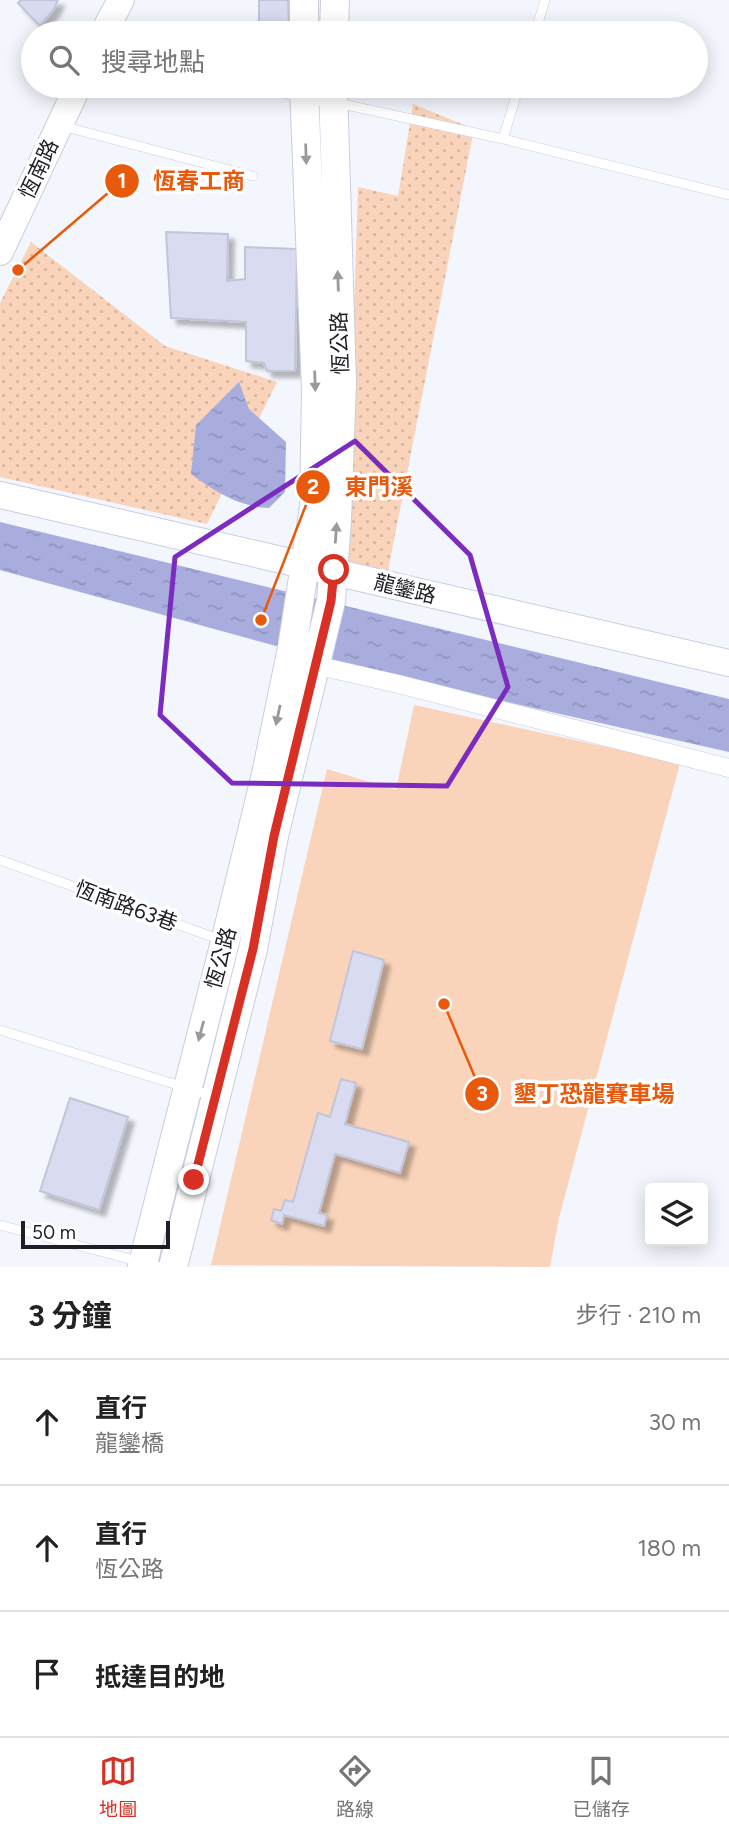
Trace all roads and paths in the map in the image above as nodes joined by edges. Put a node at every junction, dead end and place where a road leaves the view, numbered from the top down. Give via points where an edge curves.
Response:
1 (121, 0) edge
2 (304, 0) edge
3 (335, 0) edge
4 (545, 0) edge
5 (115, 21) edge
6 (304, 21) edge
7 (334, 21) edge
8 (539, 21) edge
9 (73, 98) edge
10 (304, 98) edge
11 (333, 98) edge
12 (348, 98) edge
13 (515, 98) edge
14 (60, 126) junction
15 (503, 139) junction
16 (253, 176) dead end
17 (729, 195) edge
18 (0, 252) edge
19 (0, 495) edge
20 (305, 565) junction
21 (334, 570) junction
22 (308, 657) junction
23 (729, 663) edge
24 (729, 768) edge
25 (0, 860) edge
26 (239, 945) junction
27 (0, 1030) edge
28 (186, 1088) junction
29 (215, 1097) junction
30 (0, 1226) edge
31 (149, 1266) edge
32 (173, 1267) edge

1 - 5 street
2 - 6 main road
3 - 7 main road
4 - 8 lane
9 - 14 street, 恆南路
10 -> 20 main road, 恆公路 via 316,391 314,507
21 -> 11 main road, 恆公路 via 342,383
12 - 15 lane
13 - 15 lane
14 - 16 lane
14 - 18 street, 恆南路
15 - 17 lane
19 - 20 street, 龍鑾路
20 - 21 street, 龍鑾路
20 - 22 main road, 恆公路 via 300,593
21 - 22 main road, 恆公路 via 331,601
21 - 23 street, 龍鑾路
22 - 24 street
22 - 26 main road, 恆公路 via 266,774
25 - 26 lane, 恆南路63巷
26 -> 28 main road, 恆公路
26 - 29 main road, 恆公路
27 - 28 lane
28 - 29 lane
28 - 31 main road, 恆公路
29 - 32 main road, 恆公路
30 - 31 lane

